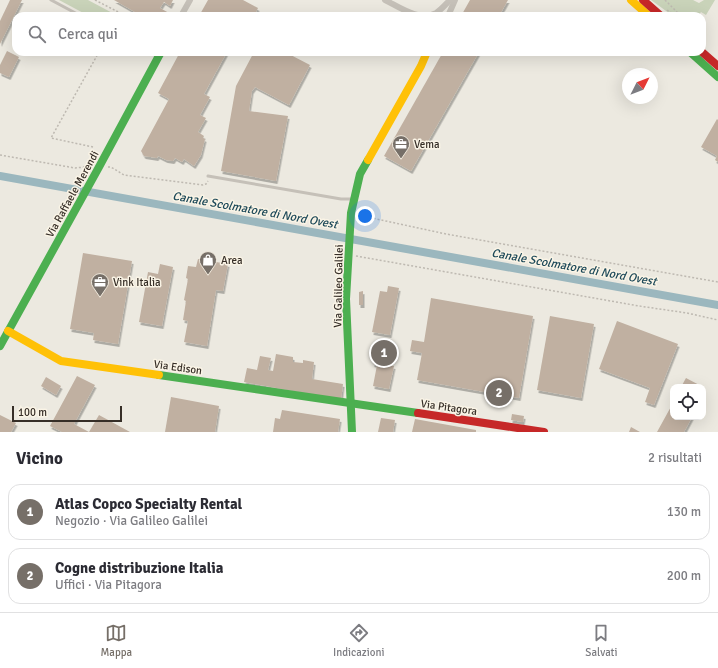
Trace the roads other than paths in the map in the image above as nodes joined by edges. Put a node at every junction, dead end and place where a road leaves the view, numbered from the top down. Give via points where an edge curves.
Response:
1 (51, 0) edge
2 (190, 0) edge
3 (385, 0) edge
4 (450, 0) edge
5 (455, 0) edge
6 (631, 0) edge
7 (643, 0) edge
8 (401, 8) junction
9 (74, 12) edge
10 (183, 12) edge
11 (406, 12) edge
12 (411, 12) edge
13 (436, 12) edge
14 (450, 12) edge
15 (644, 12) edge
16 (656, 12) edge
17 (159, 56) edge
18 (424, 56) edge
19 (694, 56) edge
20 (706, 56) edge
21 (718, 66) edge
22 (718, 77) edge
23 (208, 176) road end
24 (354, 199) junction
25 (8, 331) junction
26 (0, 346) edge
27 (351, 404) junction
28 (352, 432) edge
29 (544, 432) edge

1 - 9 lane
2 - 10 street
3 - 8 street
4 - 13 street
5 - 14 street
6 - 15 street
7 - 16 street
8 - 11 street
8 - 12 street
17 - 25 street, Via Raffaele Merendi
18 - 24 street, Via Galileo Galilei via 421,66 360,174
19 - 22 street
20 - 21 street
23 - 24 lane via 341,199
24 - 27 street, Via Galileo Galilei via 346,299
25 - 26 street, Via Raffaele Merendi
25 - 27 street, Via Edison via 61,360
27 - 28 street, Via Galileo Galilei
27 - 29 street, Via Pitagora

